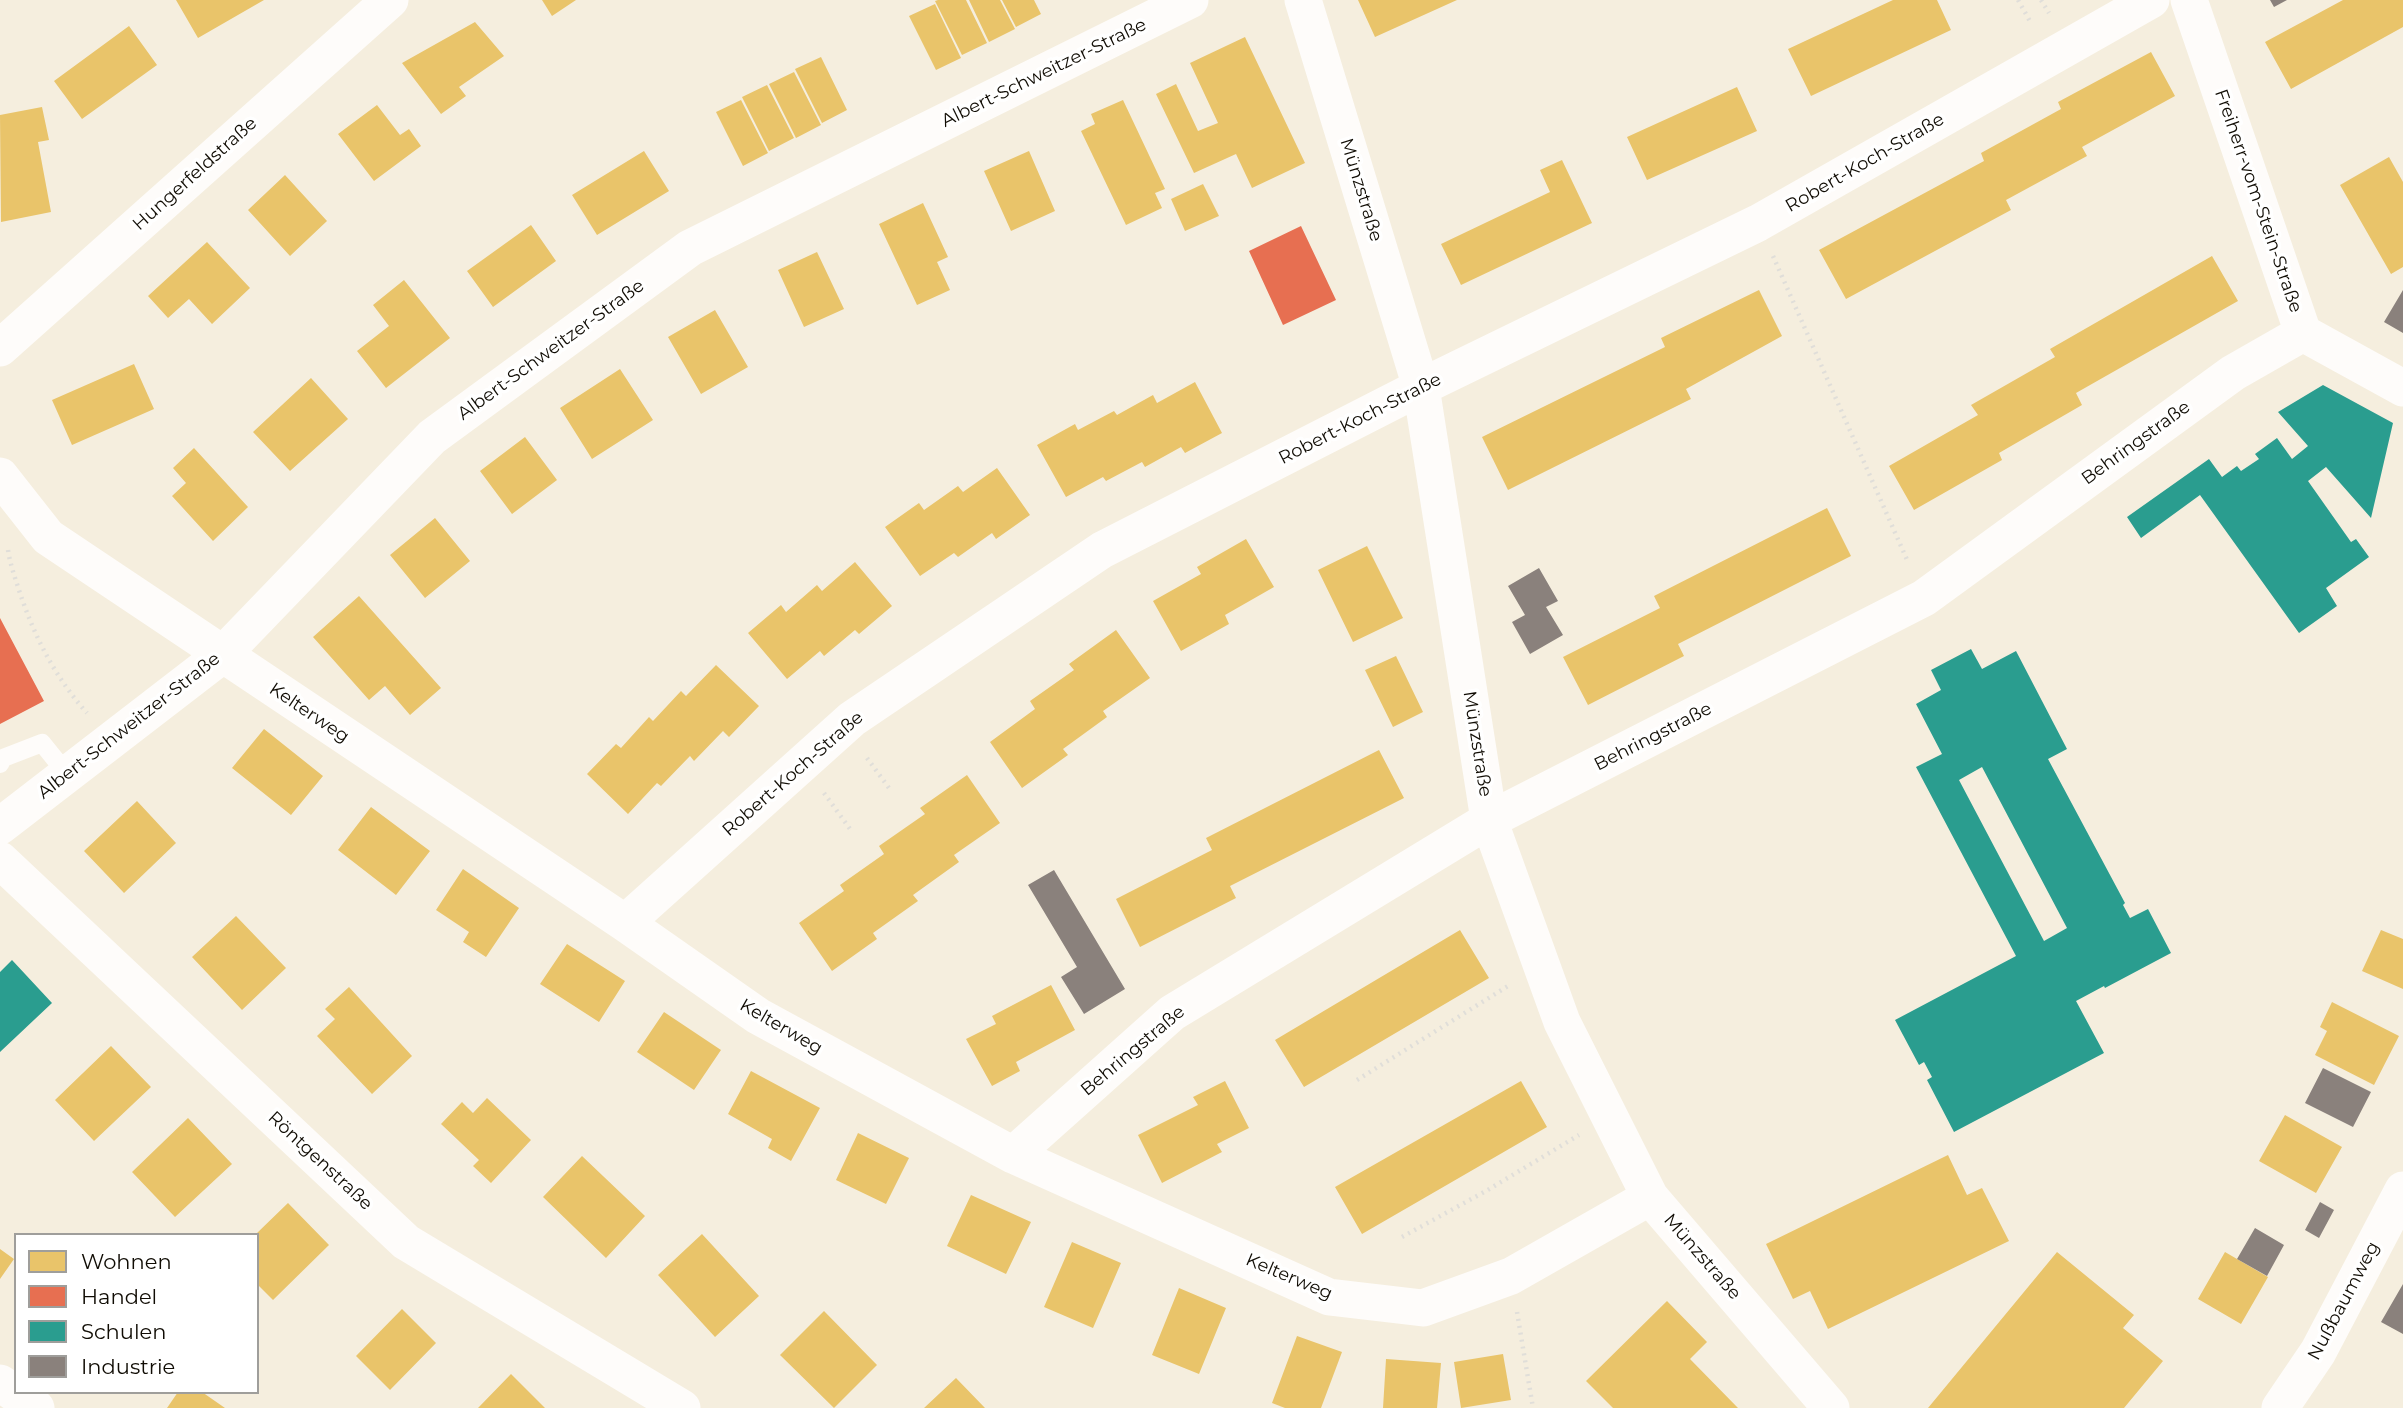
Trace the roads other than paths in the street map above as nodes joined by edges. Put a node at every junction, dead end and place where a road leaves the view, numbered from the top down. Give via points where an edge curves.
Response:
1 (390, 0) edge
2 (1190, 0) edge
3 (1303, 0) edge
4 (2151, 0) edge
5 (2189, 0) edge
6 (2303, 333) junction
7 (0, 348) edge
8 (1421, 387) junction
9 (2403, 388) edge
10 (0, 476) edge
11 (222, 655) junction
12 (0, 764) edge
13 (67, 774) junction
14 (2, 820) edge
15 (1489, 820) junction
16 (0, 860) edge
17 (625, 923) junction
18 (1013, 1155) junction
19 (2403, 1190) edge
20 (1650, 1197) junction
21 (17, 1394) edge
22 (36, 1408) edge
23 (682, 1408) edge
24 (1831, 1408) edge
25 (2280, 1408) edge

1 - 7 street, Hungerfeldstraße
2 - 11 street, Albert-Schweitzer-Straße via 690,248 432,437
3 - 8 street, Münzstraße
4 - 8 street, Robert-Koch-Straße via 1758,223
5 - 6 street, Freiherr-vom-Stein-Straße
6 - 9 street, Freiherr-vom-Stein-Straße
6 - 15 street, Behringstraße via 2233,373 1924,598
8 - 15 street, Münzstraße
8 - 17 street, Robert-Koch-Straße via 1102,550 852,719
10 - 11 street, Kelterweg via 48,537
11 - 13 street, Albert-Schweitzer-Straße
11 - 17 street, Kelterweg
12 - 13 lane via 3,758 42,743
13 - 14 street, Albert-Schweitzer-Straße
15 - 18 street, Behringstraße via 1172,1013
15 - 20 street, Münzstraße via 1562,1022
16 - 23 street, Röntgenstraße via 407,1242
17 - 18 street, Kelterweg via 758,1016
18 - 20 street, Kelterweg via 1329,1297 1423,1308 1511,1276
19 - 25 street, Nußbaumweg via 2318,1352
20 - 24 street, Münzstraße
21 - 22 street

